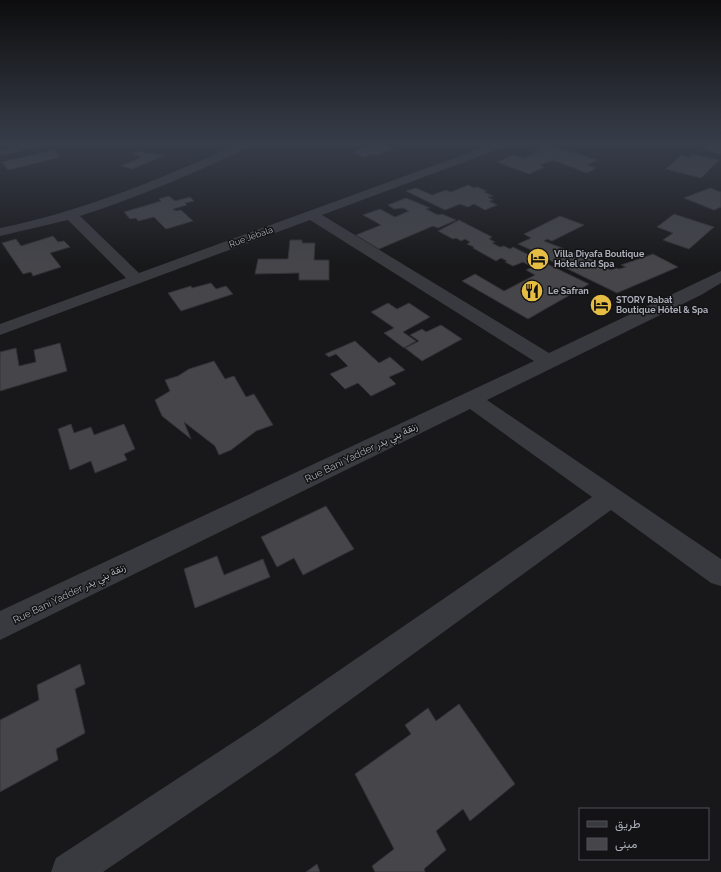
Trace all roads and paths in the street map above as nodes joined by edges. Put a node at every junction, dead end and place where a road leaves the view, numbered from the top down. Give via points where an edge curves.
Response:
1 (150, 185) edge
2 (394, 185) edge
3 (71, 215) junction
4 (312, 215) junction
5 (0, 232) edge
6 (721, 276) edge
7 (136, 279) junction
8 (0, 330) edge
9 (548, 361) junction
10 (471, 399) junction
11 (611, 497) junction
12 (721, 574) edge
13 (0, 626) edge
14 (70, 872) edge

1 - 3 street
2 - 4 street, Rue Jebala
3 - 5 street
3 - 7 street
4 - 7 street, Rue Jebala
4 - 9 street
6 - 9 street, Rue Bani Yadder زنقة بني يدر
7 - 8 street, Rue Jebala
9 - 10 street, Rue Bani Yadder زنقة بني يدر
10 - 11 street
10 - 13 street, Rue Bani Yadder زنقة بني يدر
11 - 12 street
11 - 14 street via 264,742

